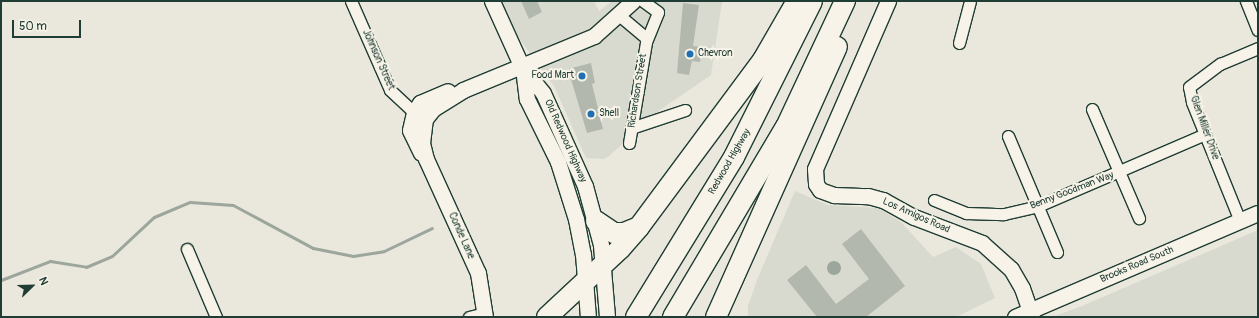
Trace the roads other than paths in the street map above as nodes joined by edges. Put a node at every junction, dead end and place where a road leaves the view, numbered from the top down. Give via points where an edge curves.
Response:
1 (351, 1) edge
2 (492, 1) edge
3 (633, 1) edge
4 (643, 1) edge
5 (797, 1) edge
6 (812, 1) edge
7 (845, 1) edge
8 (854, 1) edge
9 (888, 1) edge
10 (970, 1) edge
11 (1246, 1) edge
12 (620, 16) junction
13 (1258, 30) edge
14 (647, 39) junction
15 (959, 43) dead end
16 (1258, 48) edge
17 (522, 67) junction
18 (463, 90) junction
19 (1092, 109) dead end
20 (685, 110) dead end
21 (414, 112) junction
22 (631, 128) junction
23 (1205, 134) junction
24 (1008, 136) dead end
25 (629, 143) dead end
26 (426, 159) junction
27 (1119, 172) junction
28 (934, 200) dead end
29 (1038, 206) junction
30 (1258, 214) edge
31 (1139, 218) dead end
32 (596, 221) junction
33 (1240, 221) junction
34 (639, 227) junction
35 (187, 249) dead end
36 (1057, 252) dead end
37 (604, 265) junction
38 (586, 281) junction
39 (1031, 314) edge
40 (485, 315) edge
41 (216, 317) edge
42 (469, 317) edge
43 (547, 317) edge
44 (588, 317) edge
45 (607, 317) edge
46 (636, 317) edge
47 (673, 317) edge
48 (716, 317) edge
49 (1015, 317) edge

1 - 21 street, Johnson Street via 390,90
2 - 17 street
3 - 12 street
4 - 14 street, Richardson Street via 658,12
5 - 34 highway via 764,60
6 - 46 highway, Redwood Highway via 734,157
7 - 47 highway via 786,127
8 - 48 highway via 831,65
9 - 39 street, Los Amigos Road via 815,169 816,184 820,190 834,195 868,196 883,200 914,217 982,244 1010,269 1022,288
10 - 15 street
11 - 13 street
12 - 14 street
12 - 17 street via 594,36
14 - 22 street, Richardson Street
16 - 23 street, Glen Miller Drive via 1220,64 1189,87
17 - 18 street, Conde Lane
17 - 32 street, Old Redwood Highway via 543,92 577,166
17 - 38 street, Old Redwood Highway via 528,99 569,191 583,254
18 - 21 street, Conde Lane via 448,91 427,100
18 - 26 street, Conde Lane via 428,114 422,135
19 - 27 street
20 - 22 street
21 - 26 street, Conde Lane via 410,125 412,139
22 - 25 street, Richardson Street
23 - 27 street, Benny Goodman Way
23 - 33 street, Glen Miller Drive
24 - 29 street
26 - 40 street, Conde Lane via 478,273
27 - 29 street, Benny Goodman Way
27 - 31 street
28 - 29 street, Benny Goodman Way via 966,213 986,215 1004,214
29 - 36 street
30 - 33 street, Brooks Road South
32 - 34 highway via 614,233 624,233
32 - 37 street, Old Redwood Highway
33 - 39 street, Brooks Road South
34 - 37 highway
35 - 41 street
37 - 38 highway
37 - 45 street, Old Redwood Highway
38 - 43 highway
38 - 44 street, Old Redwood Highway
39 - 49 street, Brooks Road South
40 - 42 street

